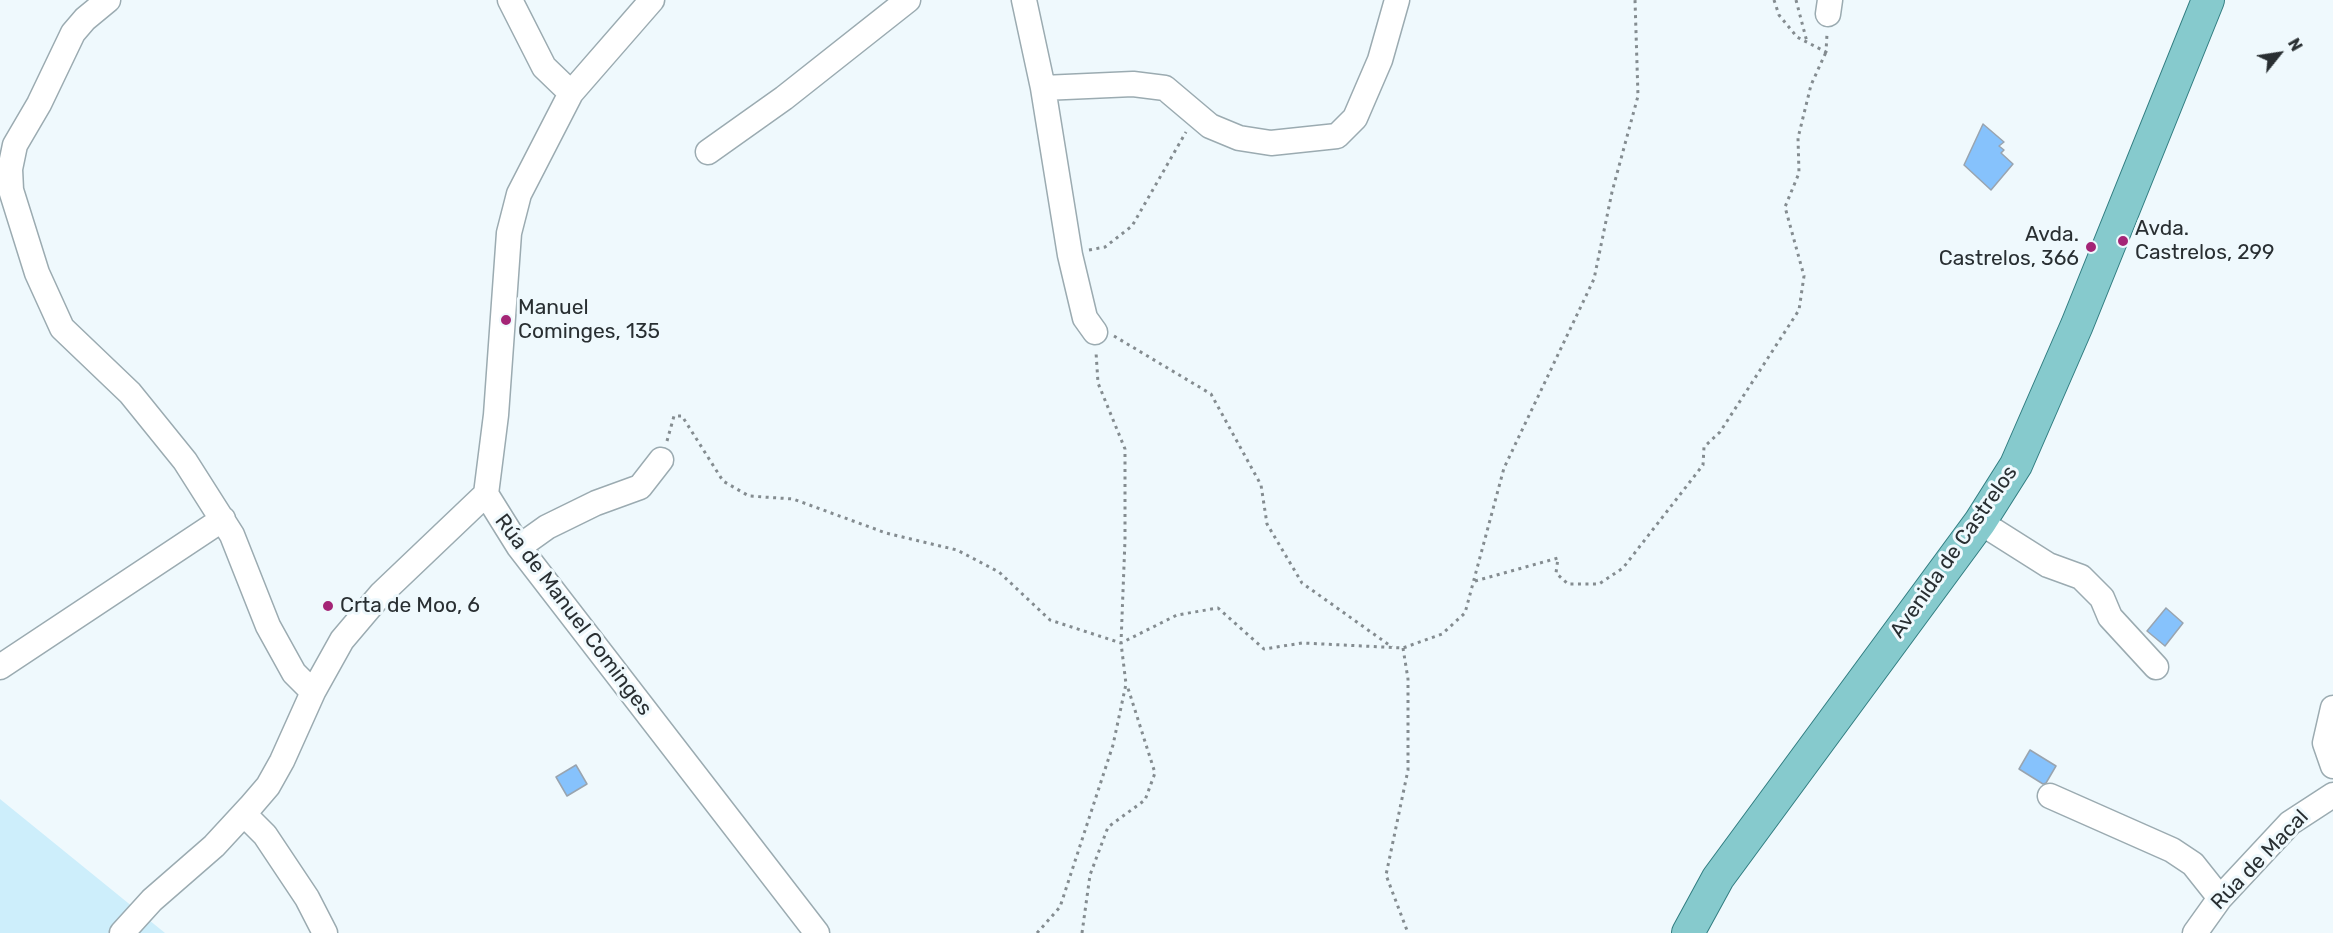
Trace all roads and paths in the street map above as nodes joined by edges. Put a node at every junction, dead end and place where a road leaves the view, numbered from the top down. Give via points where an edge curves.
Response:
1 (108, 0) edge
2 (510, 0) edge
3 (652, 0) edge
4 (908, 0) edge
5 (1024, 0) edge
6 (1397, 0) edge
7 (1635, 0) edge
8 (1774, 0) edge
9 (1796, 0) edge
10 (2208, 0) edge
11 (1829, 7) edge
12 (1807, 42) junction
13 (1827, 52) junction
14 (1043, 87) junction
15 (571, 93) junction
16 (1199, 117) junction
17 (708, 152) dead end
18 (1070, 255) junction
19 (1095, 332) junction
20 (661, 460) joint
21 (486, 494) junction
22 (223, 519) junction
23 (1980, 522) junction
24 (519, 547) junction
25 (1475, 581) junction
26 (1121, 643) junction
27 (1392, 648) junction
28 (1403, 648) junction
29 (0, 667) edge
30 (2156, 667) dead end
31 (1126, 684) junction
32 (313, 692) junction
33 (2333, 708) edge
34 (2333, 766) edge
35 (2333, 795) edge
36 (2050, 796) dead end
37 (244, 814) junction
38 (2220, 898) junction
39 (122, 933) edge
40 (326, 933) edge
41 (817, 933) edge
42 (1037, 933) edge
43 (1082, 933) edge
44 (1408, 933) edge
45 (1688, 933) edge
46 (2195, 933) edge

1 - 22 street via 73,33 15,146 10,163 11,190 38,273 62,328 130,393 184,461
2 - 15 street via 544,67
3 - 15 street, Rúa de Manuel Cominges
4 - 17 street
5 - 14 street
6 - 16 street via 1380,60 1355,118 1337,136 1271,143 1239,138
7 - 25 path via 1638,96 1594,279 1503,468
8 - 12 path via 1779,15 1797,37
9 - 12 path
10 - 23 main road, Avenida de Castrelos via 2038,419 2016,465
11 - 13 path
12 - 13 path
13 - 25 path via 1811,85 1798,138 1799,173 1785,207 1804,276 1799,309 1720,432 1704,447 1703,465 1623,568 1599,584 1568,584 1556,573 1558,558
14 - 16 street via 1133,84 1165,88
14 - 18 street
15 - 21 street, Rúa de Manuel Cominges via 519,194 509,233 496,415
16 - 18 path via 1180,140 1131,226 1105,247
18 - 19 street via 1085,318
19 - 26 path via 1098,383 1125,448
19 - 27 path via 1113,336 1211,394 1261,485 1267,524 1302,583
20 - 24 street via 640,487 547,527
20 - 26 path via 674,416 682,416 723,481 749,496 793,499 886,533 957,550 999,572 1050,620
21 - 24 street, Rúa de Manuel Cominges
21 - 32 street via 381,594 342,640
22 - 29 street
22 - 32 street via 268,626 294,673
23 - 30 street via 2048,565 2081,577 2102,598 2110,617
23 - 45 main road, Avenida de Castrelos via 1718,878
24 - 41 street, Rúa de Manuel Cominges
25 - 28 path via 1465,613 1442,634
26 - 27 path via 1177,615 1218,608 1264,650 1302,643
26 - 31 path
27 - 28 path
28 - 44 path via 1408,679 1408,770 1386,875
31 - 42 path via 1113,745 1060,907
31 - 43 path via 1155,773 1145,800 1107,827 1090,875
32 - 37 street via 268,786
33 - 34 street via 2325,743
35 - 38 street, Rúa de Macal via 2290,823
36 - 38 street via 2172,850 2193,864
37 - 39 street
37 - 40 street via 265,835
38 - 46 street, Rúa de Macal

